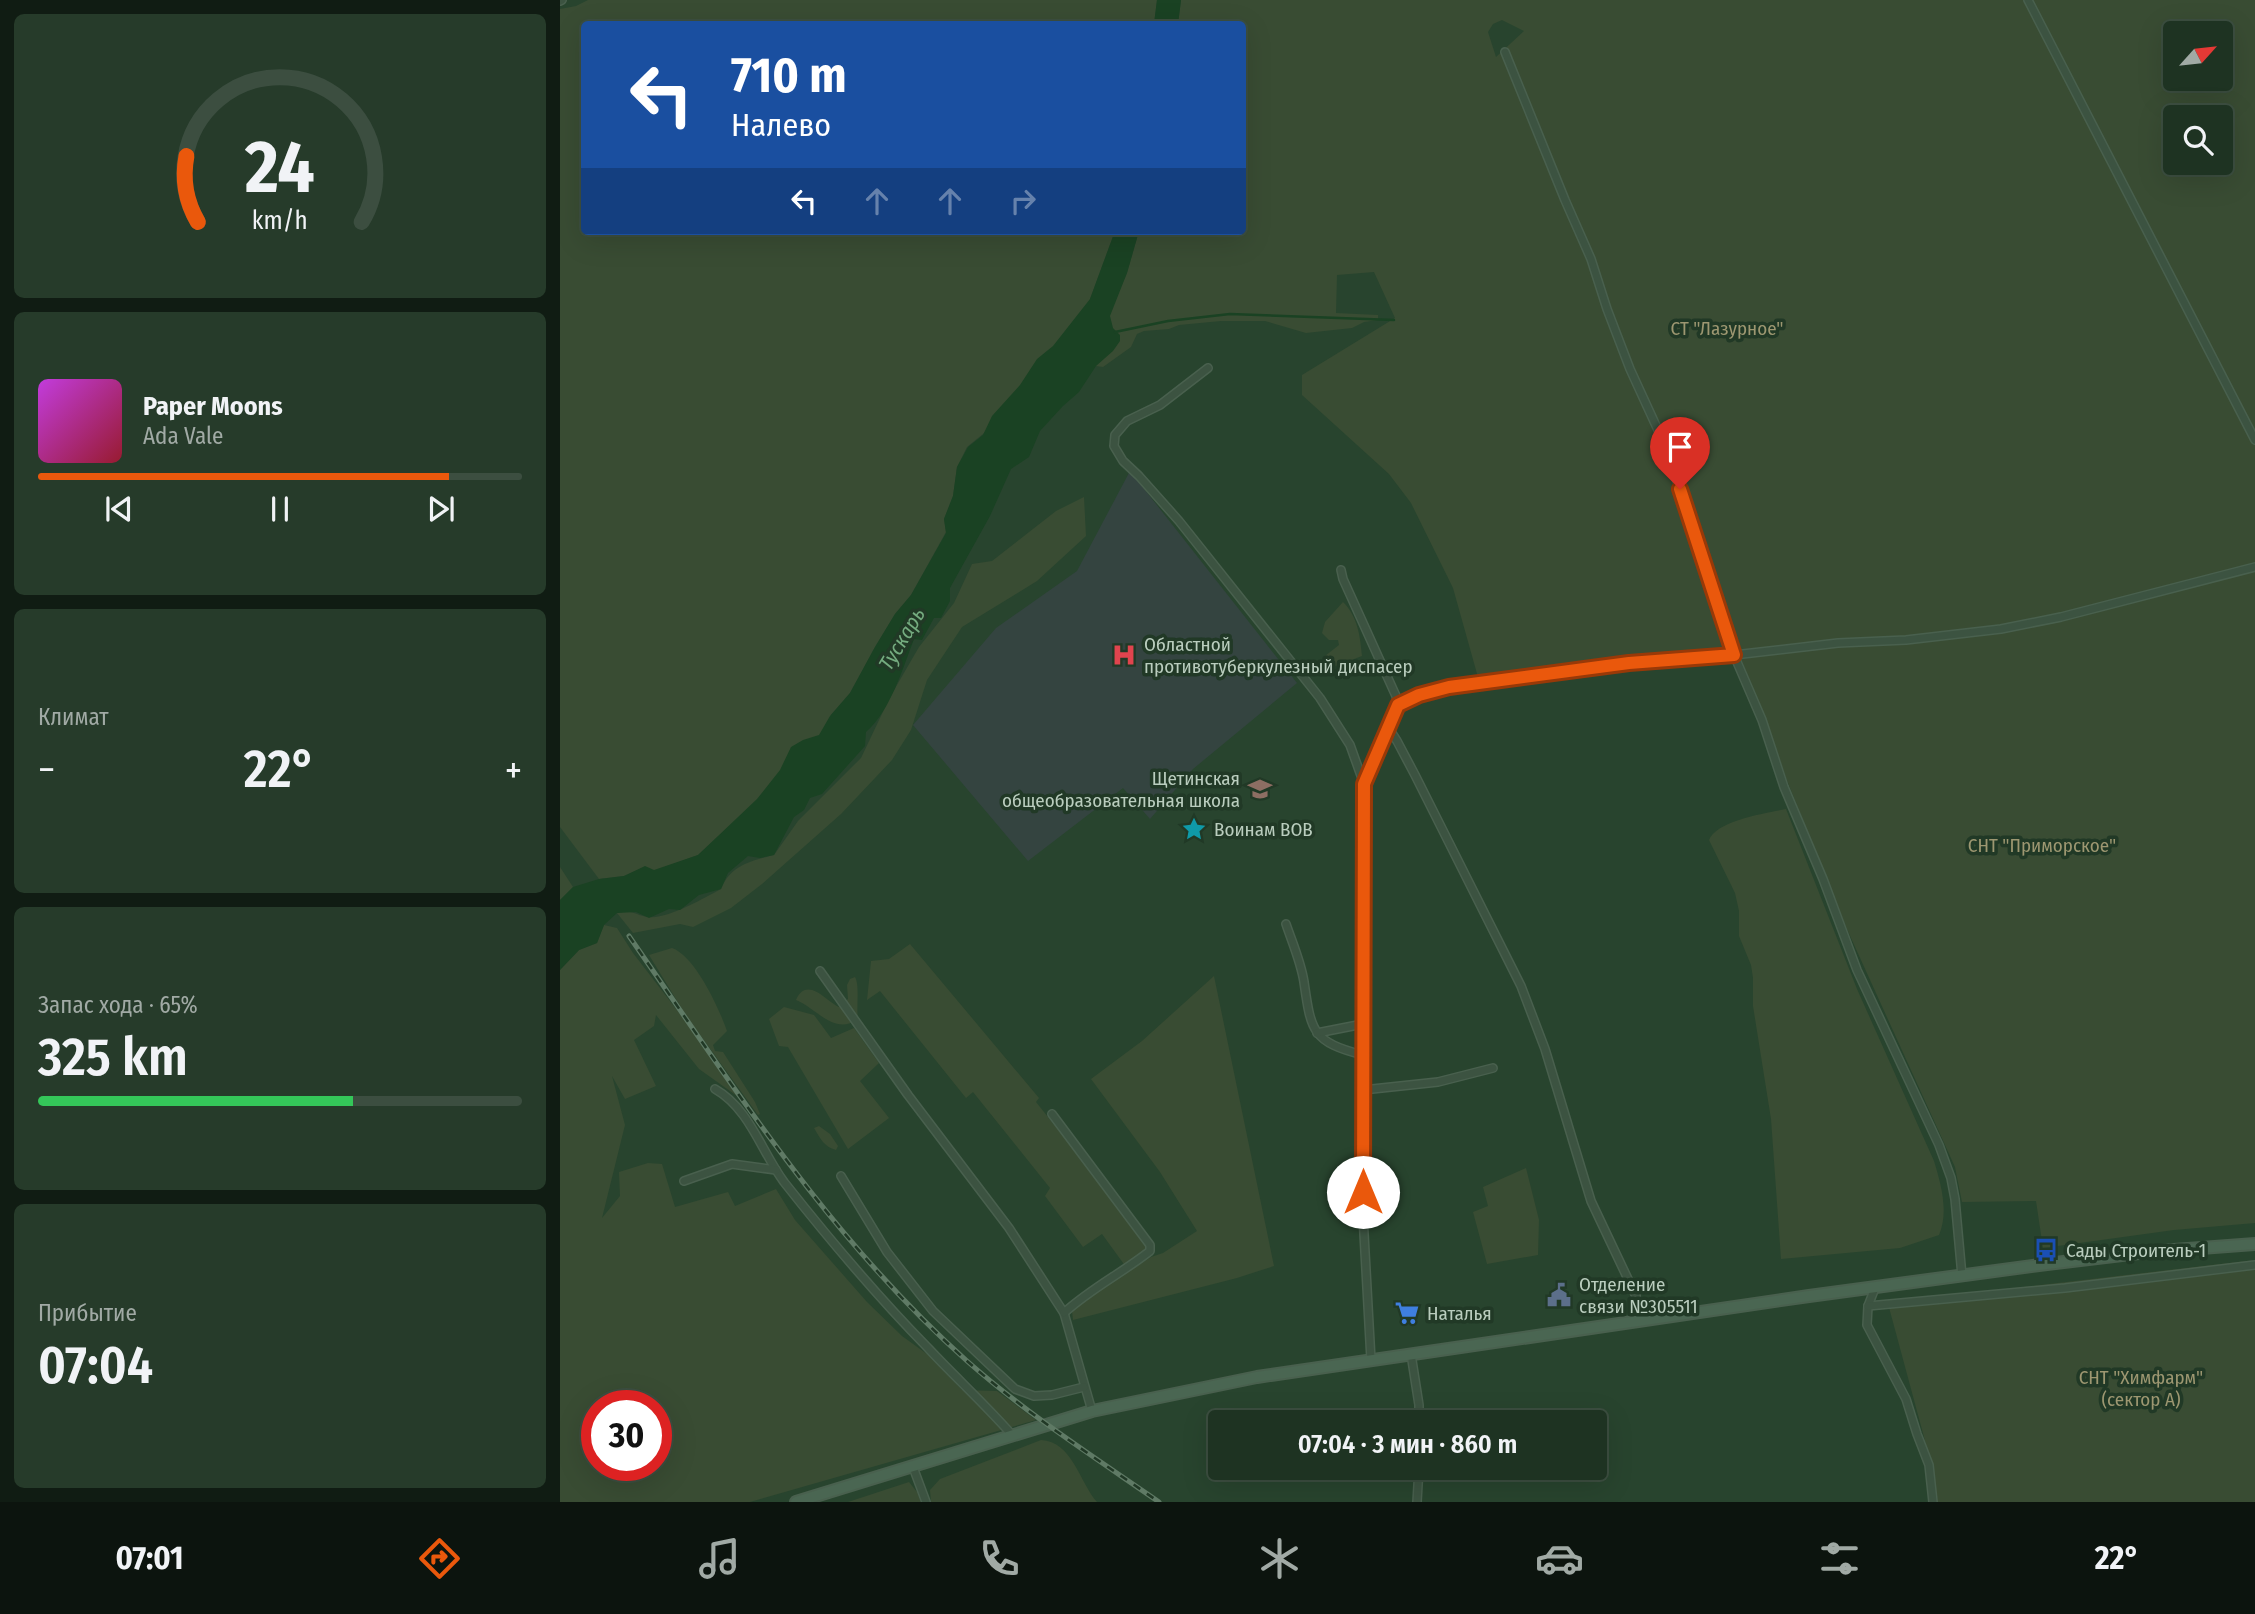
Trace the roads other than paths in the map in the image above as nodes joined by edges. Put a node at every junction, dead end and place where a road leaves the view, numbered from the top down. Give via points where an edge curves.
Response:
1 (2028, 0) edge
2 (1505, 52) dead end
3 (1209, 368) dead end
4 (2255, 440) edge
5 (2255, 567) edge
6 (1341, 570) dead end
7 (1734, 655) junction
8 (1398, 705) junction
9 (1388, 727) junction
10 (1364, 784) junction
11 (1286, 923) dead end
12 (820, 971) dead end
13 (1363, 1024) junction
14 (1317, 1033) junction
15 (1363, 1055) junction
16 (1493, 1068) dead end
17 (715, 1089) dead end
18 (1363, 1090) junction
19 (1052, 1114) dead end
20 (776, 1170) junction
21 (841, 1176) dead end
22 (684, 1181) dead end
23 (2255, 1244) edge
24 (2255, 1265) edge
25 (1962, 1276) junction
26 (1875, 1288) junction
27 (1636, 1296) dead end
28 (1868, 1306) junction
29 (1064, 1313) junction
30 (1411, 1354) junction
31 (1371, 1360) junction
32 (1084, 1387) junction
33 (1419, 1410) edge
34 (1092, 1412) junction
35 (1013, 1436) junction
36 (913, 1467) junction
37 (1418, 1480) edge
38 (796, 1502) edge
39 (926, 1502) edge
40 (1417, 1502) edge
41 (1933, 1502) edge

1 - 4 street
2 - 7 street via 1658,430
3 - 10 street via 1160,405 1127,421 1115,435 1114,446 1320,698 1350,745
5 - 7 street via 2001,629
6 - 8 street
7 - 8 street via 1629,663 1449,687
7 - 25 street via 1857,970 1939,1145 1955,1199
8 - 9 street
9 - 10 street
9 - 27 street via 1521,986 1591,1201
10 - 13 street
11 - 14 street via 1304,980 1306,1007
12 - 29 street via 1009,1228
13 - 14 street
13 - 15 street
14 - 15 street via 1328,1044
15 - 18 street
16 - 18 street via 1438,1082
17 - 20 street via 733,1100
18 - 31 street via 1363,1216
19 - 29 street via 1150,1245 1150,1251
20 - 22 street via 732,1164
20 - 35 street via 853,1264
21 - 32 street via 887,1252 933,1311 1015,1388 1034,1396
23 - 25 main road via 2121,1255
24 - 28 street
25 - 26 main road
26 - 28 street
26 - 30 main road
28 - 41 street via 1867,1325 1906,1399 1929,1465
29 - 32 street
30 - 31 main road
30 - 33 street
31 - 34 main road via 1223,1383
32 - 34 street
34 - 35 main road
35 - 36 main road
36 - 38 main road
36 - 39 street
37 - 40 street

